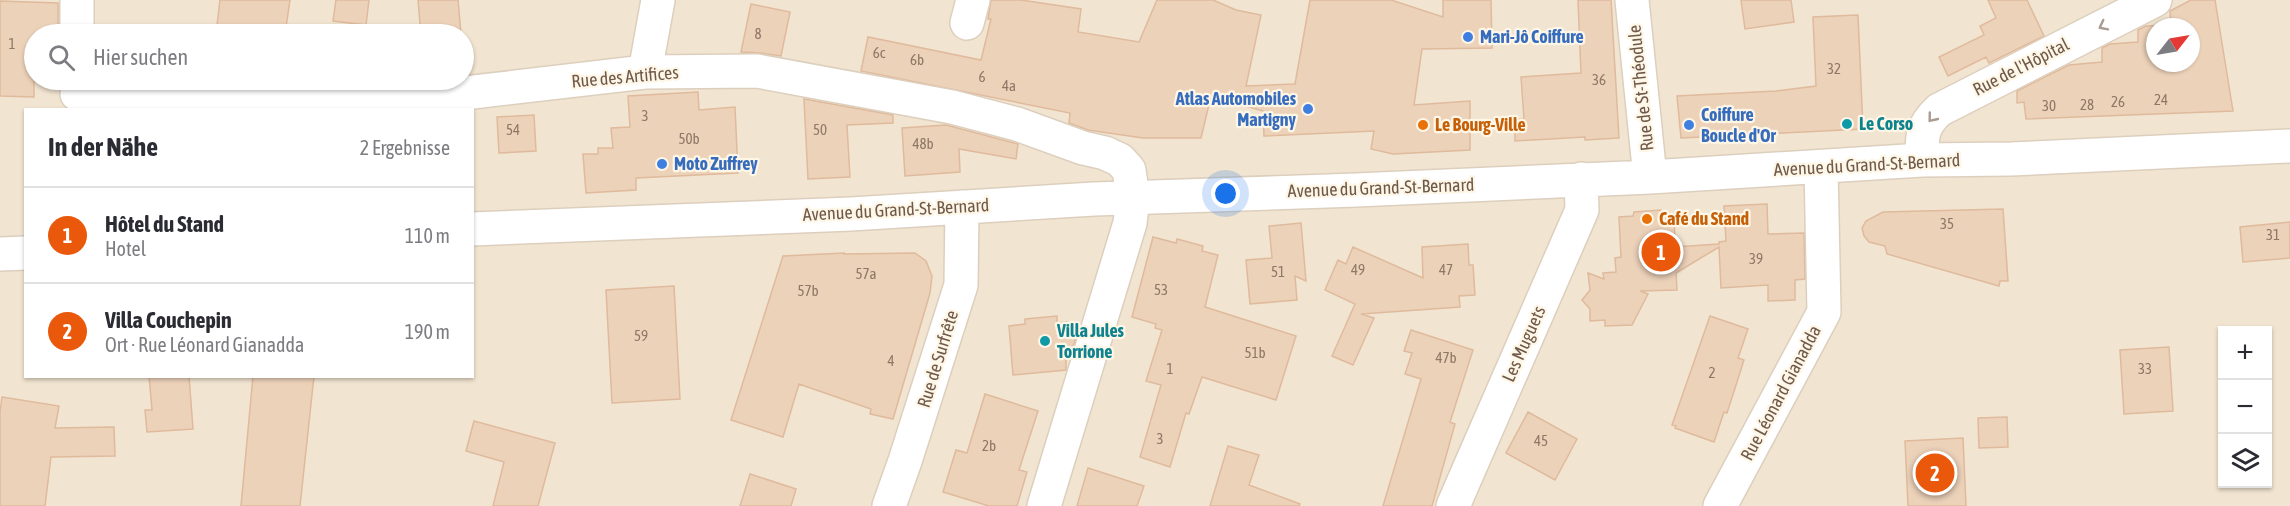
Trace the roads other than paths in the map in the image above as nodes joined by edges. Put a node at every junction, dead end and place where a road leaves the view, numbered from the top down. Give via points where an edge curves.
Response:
1 (77, 0) edge
2 (658, 0) edge
3 (1632, 0) edge
4 (2155, 0) edge
5 (77, 24) edge
6 (645, 72) junction
7 (77, 94) edge
8 (2290, 146) edge
9 (1922, 160) junction
10 (1821, 167) junction
11 (1650, 177) junction
12 (1581, 179) junction
13 (1133, 198) junction
14 (962, 207) junction
15 (474, 229) edge
16 (24, 253) edge
17 (0, 254) edge
18 (889, 506) edge
19 (1044, 506) edge
20 (1453, 506) edge
21 (1720, 506) edge

1 - 5 street
2 - 6 street
3 - 11 street, Rue de St-Théodule
4 -> 9 street, Rue de l'Hôpital via 1939,110 1928,120 1922,134
6 - 7 street, Rue des Artifices via 422,98
6 - 13 street, Rue des Artifices via 757,71 952,107 1017,124 1120,160 1129,170
8 - 9 street, Avenue du Grand-St-Bernard
9 - 10 street, Avenue du Grand-St-Bernard
10 - 11 street, Avenue du Grand-St-Bernard
10 - 21 street, Rue Léonard Gianadda via 1824,312
11 - 12 street, Avenue du Grand-St-Bernard
12 - 13 street, Avenue du Grand-St-Bernard
12 - 20 street, Les Muguets via 1582,210
13 - 14 street, Avenue du Grand-St-Bernard
13 - 19 street, Rue des Artifices via 1130,223
14 - 15 street, Avenue du Grand-St-Bernard
14 - 18 street, Rue de Surfrête via 961,285
16 - 17 street

